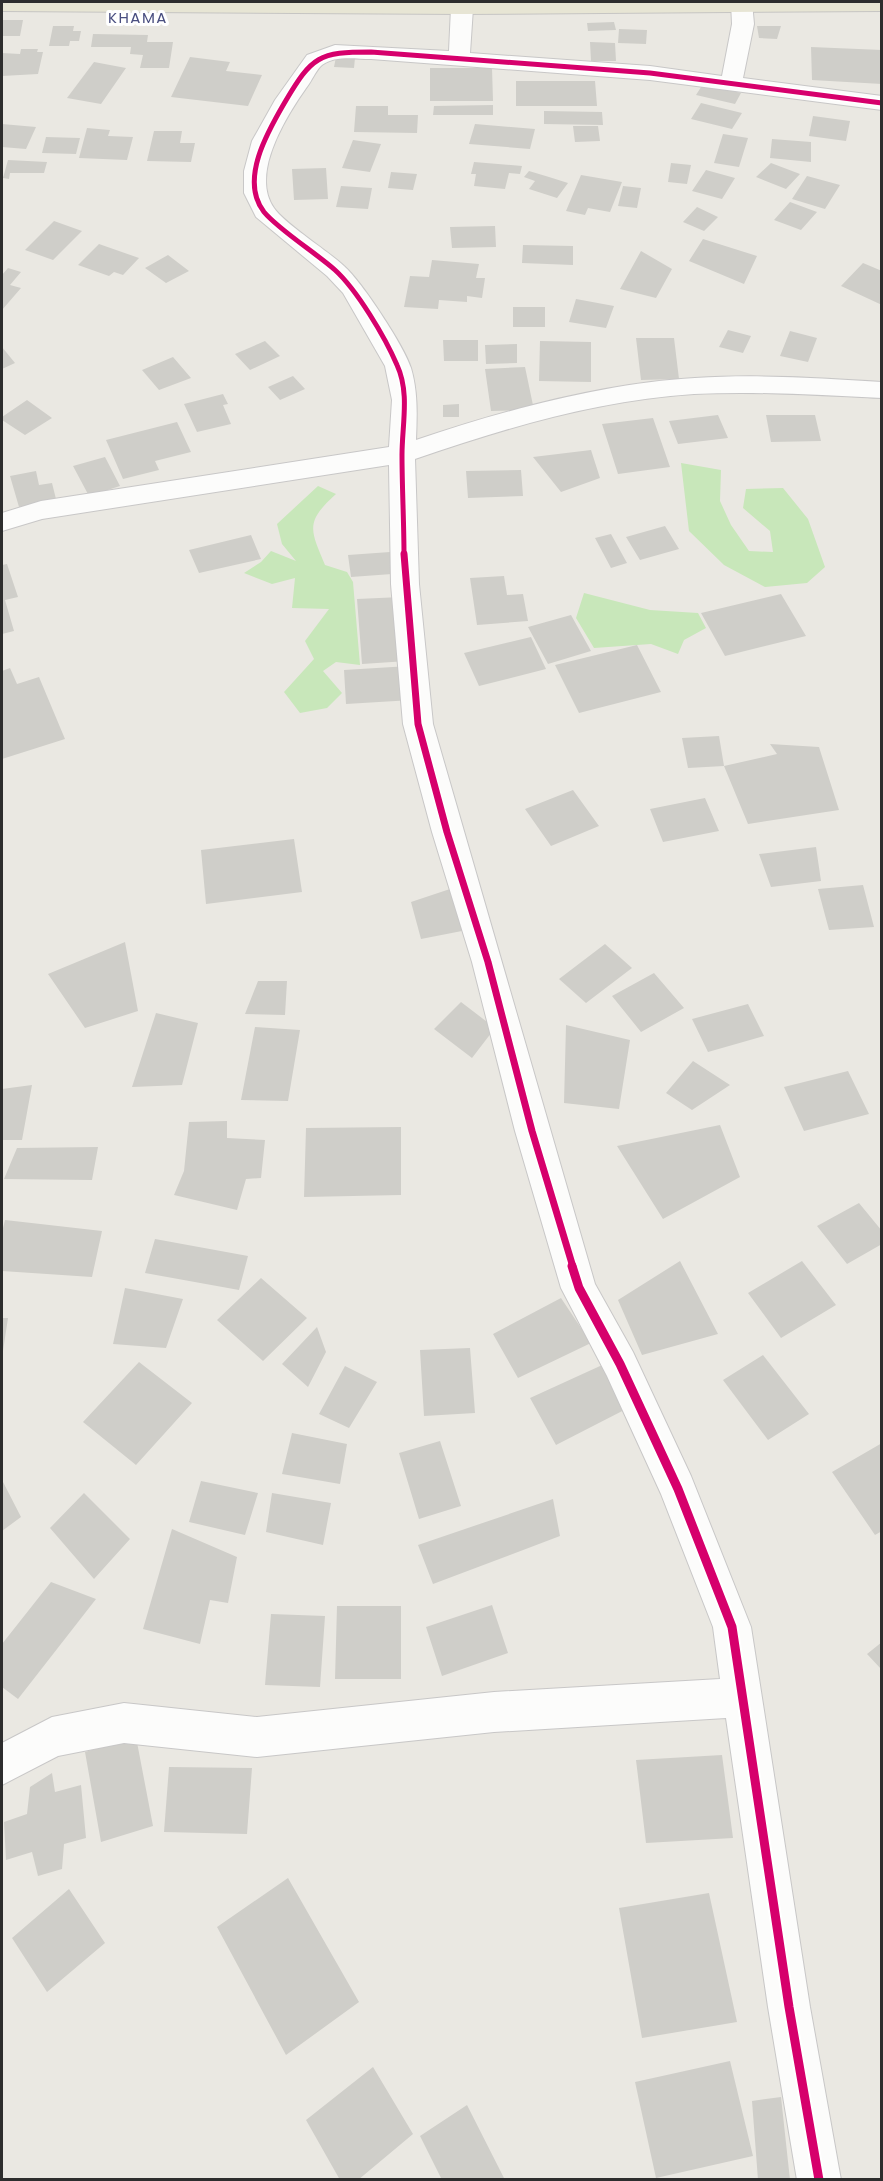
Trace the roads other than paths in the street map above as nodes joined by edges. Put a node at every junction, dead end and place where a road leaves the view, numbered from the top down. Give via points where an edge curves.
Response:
1 (200, 3) edge
2 (743, 3) edge
3 (2, 5) edge
4 (882, 5) edge
5 (462, 8) junction
6 (459, 58) junction
7 (731, 84) junction
8 (882, 103) edge
9 (882, 390) edge
10 (402, 454) junction
11 (2, 522) edge
12 (743, 1697) junction
13 (2, 1765) edge
14 (819, 2180) edge

1 - 3 main road
1 - 5 main road
2 - 4 main road
2 - 5 main road
2 - 7 street via 743,24
5 - 6 street
6 - 7 street via 650,73
6 - 10 street via 335,52 315,60 263,141 255,171 256,193 264,212 353,289 398,366 405,400
7 - 8 street
9 - 10 street via 695,386 632,393 486,425
10 - 11 street via 41,510
10 - 12 street via 405,584 418,724 444,821 488,962 532,1131 579,1288 620,1364 678,1489 732,1627
12 - 13 street via 494,1712 257,1737 124,1723 52,1737
12 - 14 street

